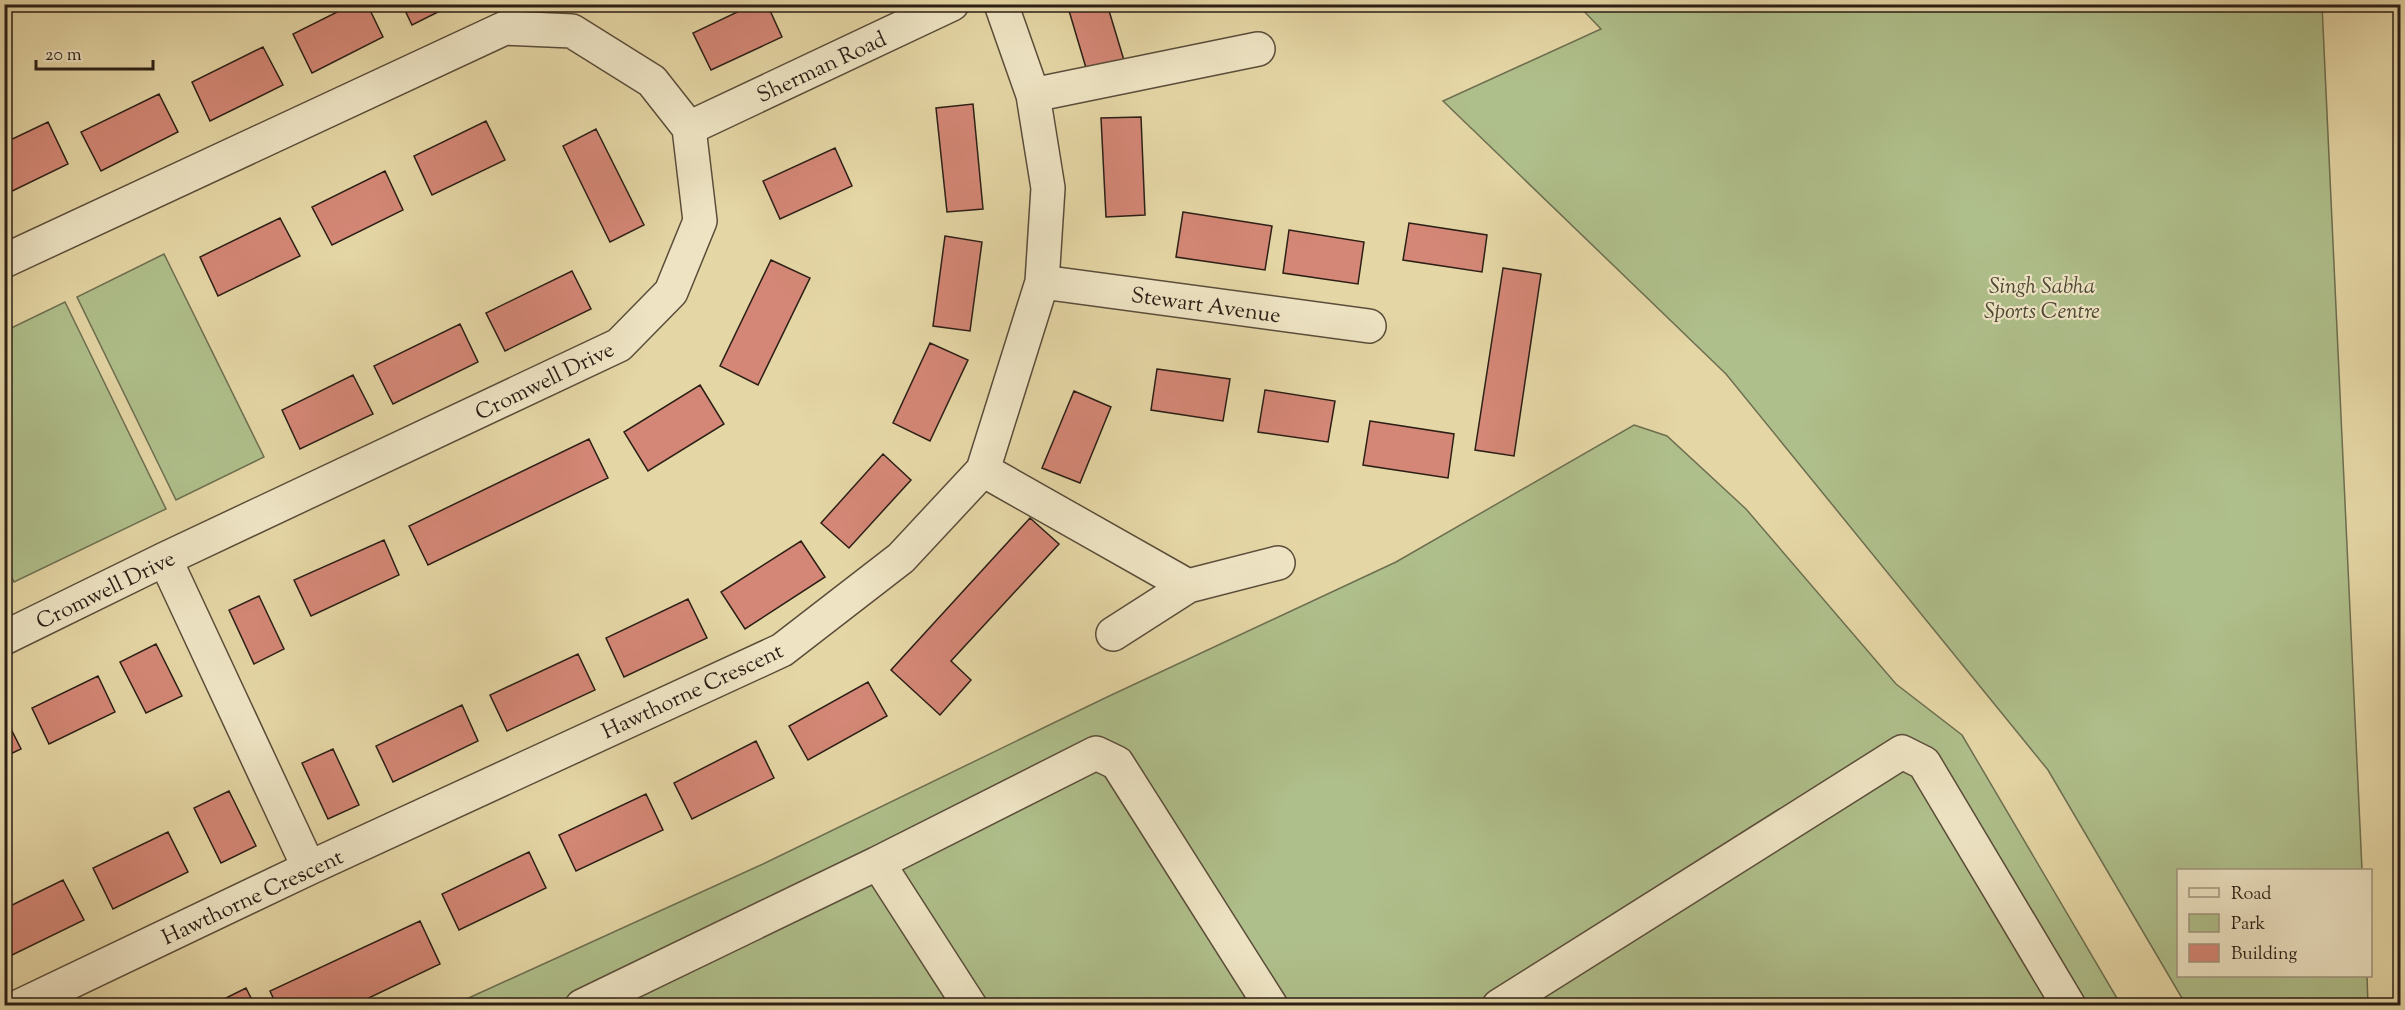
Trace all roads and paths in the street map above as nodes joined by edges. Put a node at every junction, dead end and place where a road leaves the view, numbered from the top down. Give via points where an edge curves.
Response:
1 (952, 4) edge
2 (1001, 4) edge
3 (1257, 49) dead end
4 (1033, 95) junction
5 (689, 128) junction
6 (4, 261) edge
7 (1042, 282) junction
8 (1369, 326) dead end
9 (983, 470) junction
10 (165, 559) junction
11 (1278, 563) dead end
12 (1188, 586) junction
13 (1113, 634) dead end
14 (4, 638) edge
15 (878, 862) junction
16 (309, 868) junction
17 (20, 1005) edge
18 (583, 1005) edge
19 (970, 1005) edge
20 (1271, 1005) edge
21 (1499, 1005) edge
22 (2069, 1005) edge

1 - 5 street, Sherman Road
2 - 4 street, Hawthorne Crescent
3 - 4 street
4 - 7 street, Hawthorne Crescent via 1048,188
5 - 6 street via 652,81 572,30 505,28
5 - 10 street, Cromwell Drive via 700,221 671,292 619,345
7 - 8 street, Stewart Avenue
7 - 9 street, Hawthorne Crescent
9 - 12 street
9 - 16 street, Hawthorne Crescent via 901,558 782,650
10 - 14 street, Cromwell Drive
10 - 16 street
11 - 12 street
12 - 13 street
15 - 18 street
15 - 19 street
15 - 20 street via 1096,753 1117,763
16 - 17 street, Hawthorne Crescent
21 - 22 street via 1902,752 1924,763

